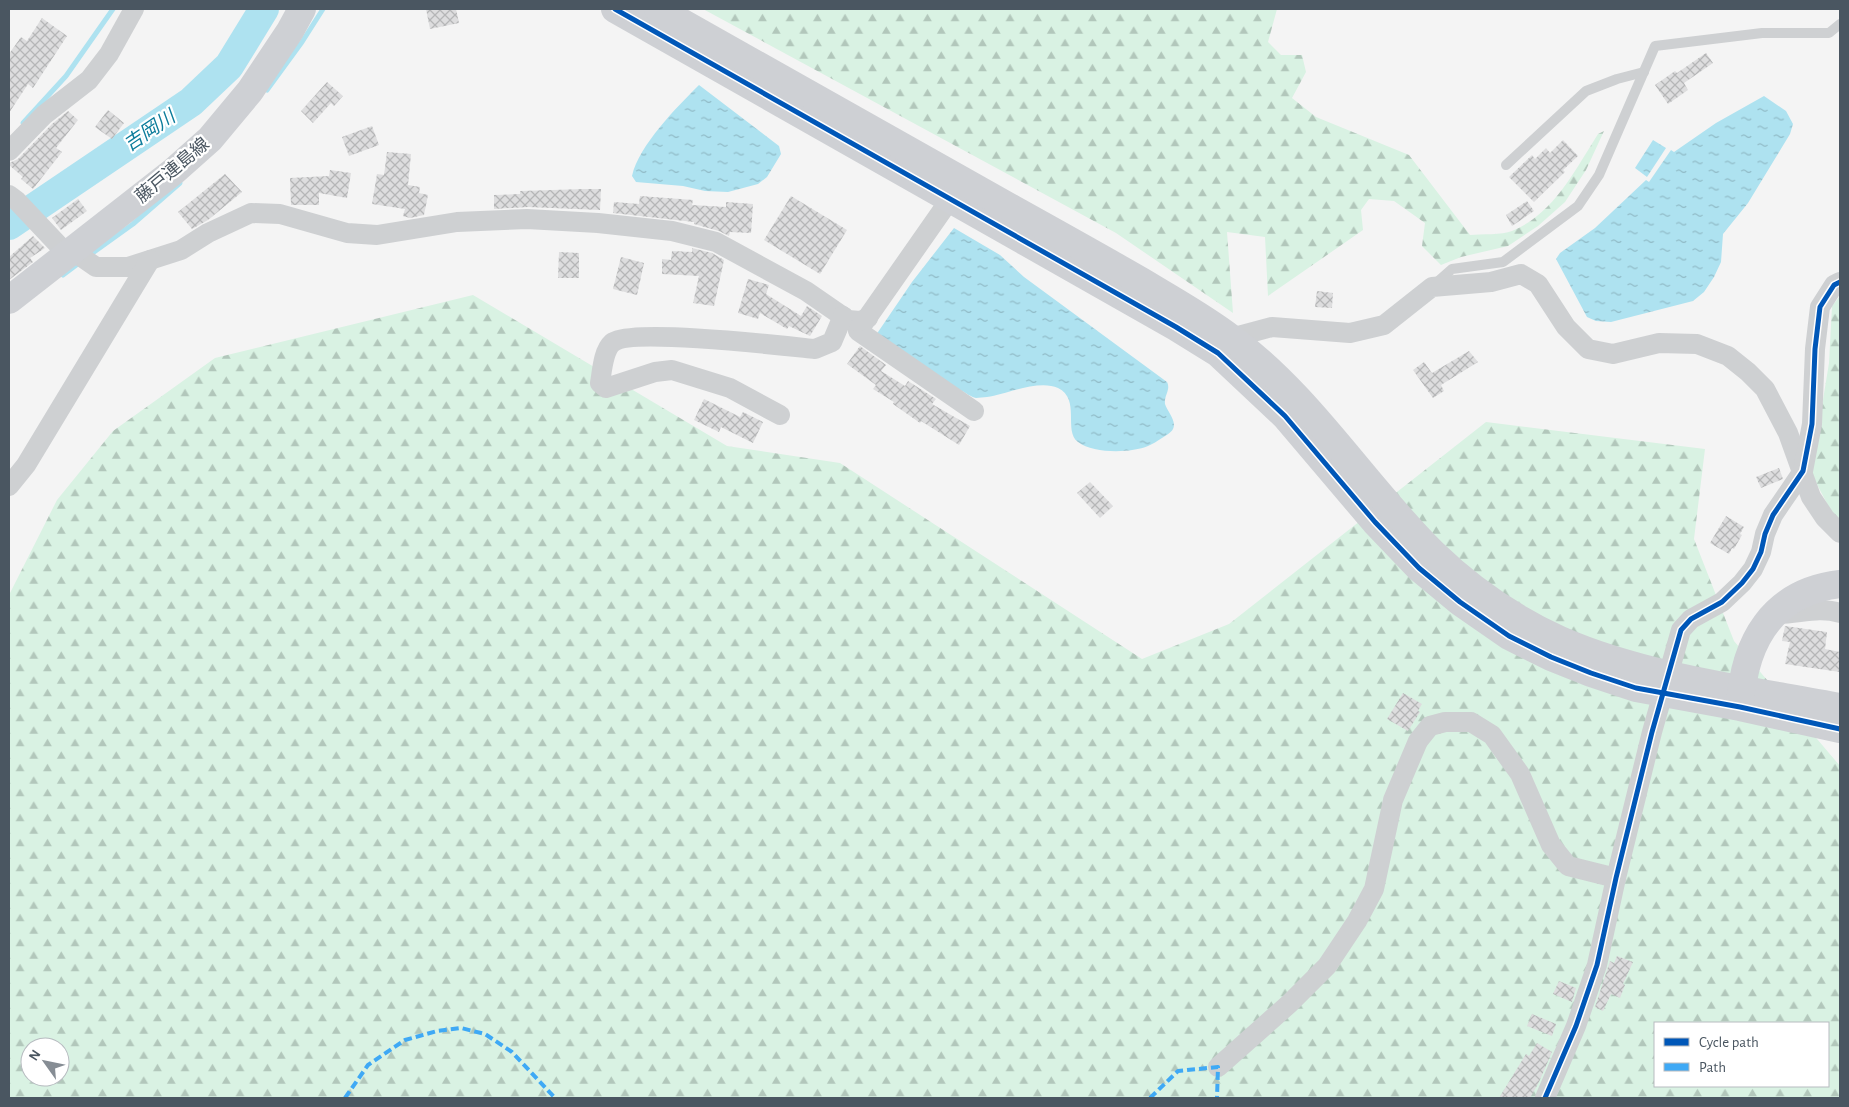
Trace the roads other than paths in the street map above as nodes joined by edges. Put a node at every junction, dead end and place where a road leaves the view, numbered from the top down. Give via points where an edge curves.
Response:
1 (134, 9) edge
2 (302, 9) edge
3 (615, 9) edge
4 (658, 9) edge
5 (1840, 24) edge
6 (1644, 72) junction
7 (9, 151) edge
8 (1506, 165) dead end
9 (13, 198) edge
10 (951, 198) junction
11 (70, 253) junction
12 (150, 260) junction
13 (1840, 282) edge
14 (1432, 287) junction
15 (9, 300) edge
16 (843, 316) junction
17 (868, 318) junction
18 (1225, 346) junction
19 (974, 411) dead end
20 (780, 415) dead end
21 (1803, 472) junction
22 (9, 486) edge
23 (1840, 533) edge
24 (1840, 584) edge
25 (1840, 613) edge
26 (1774, 614) junction
27 (1741, 698) junction
28 (1840, 725) edge
29 (1616, 878) junction
30 (1218, 1067) dead end
31 (1545, 1098) edge

1 - 7 street via 109,54 89,80 44,115
2 - 11 street, 藤戸連島線 via 255,83 210,139
3 - 10 street
4 - 18 street via 1109,262 1186,308
5 - 6 lane via 1829,33 1762,32 1655,46
6 - 8 lane via 1586,91
6 - 14 lane via 1599,175 1578,206 1503,262 1452,269
9 - 11 street
10 - 17 street
10 - 18 street via 1176,326
11 - 12 street via 96,267 128,267
11 - 15 street, 藤戸連島線
12 - 16 street via 182,250 251,213 280,214 346,233 377,234 457,222 527,219 598,223 672,231 716,242 806,291
12 - 22 street via 26,465
13 - 21 street via 1834,285 1820,307 1812,424
14 - 18 street via 1384,325 1350,333 1272,327
14 - 21 street via 1491,282 1521,274 1538,284 1566,327 1588,349 1614,354 1659,343 1696,344 1728,356 1765,389 1788,433
16 - 17 street via 854,322
16 - 20 street via 832,342 815,349 644,337 619,339 611,344 606,355 600,383 606,388 655,372 672,370 730,388
17 - 19 street via 858,332
18 - 27 street via 1375,522 1419,568 1460,602 1510,636 1591,673 1636,688
21 - 23 street via 1811,497
21 - 29 street via 1773,515 1761,552 1742,583 1722,602 1691,619 1681,630
24 - 26 street via 1809,592 1788,602
25 - 26 street via 1815,609
26 - 27 street via 1756,637 1748,656
27 - 28 street
29 - 30 street via 1568,866 1552,845 1520,774 1492,735 1471,722 1445,722 1430,726 1418,741 1393,800 1374,889 1357,921 1327,966
29 - 31 street via 1597,965 1576,1026

